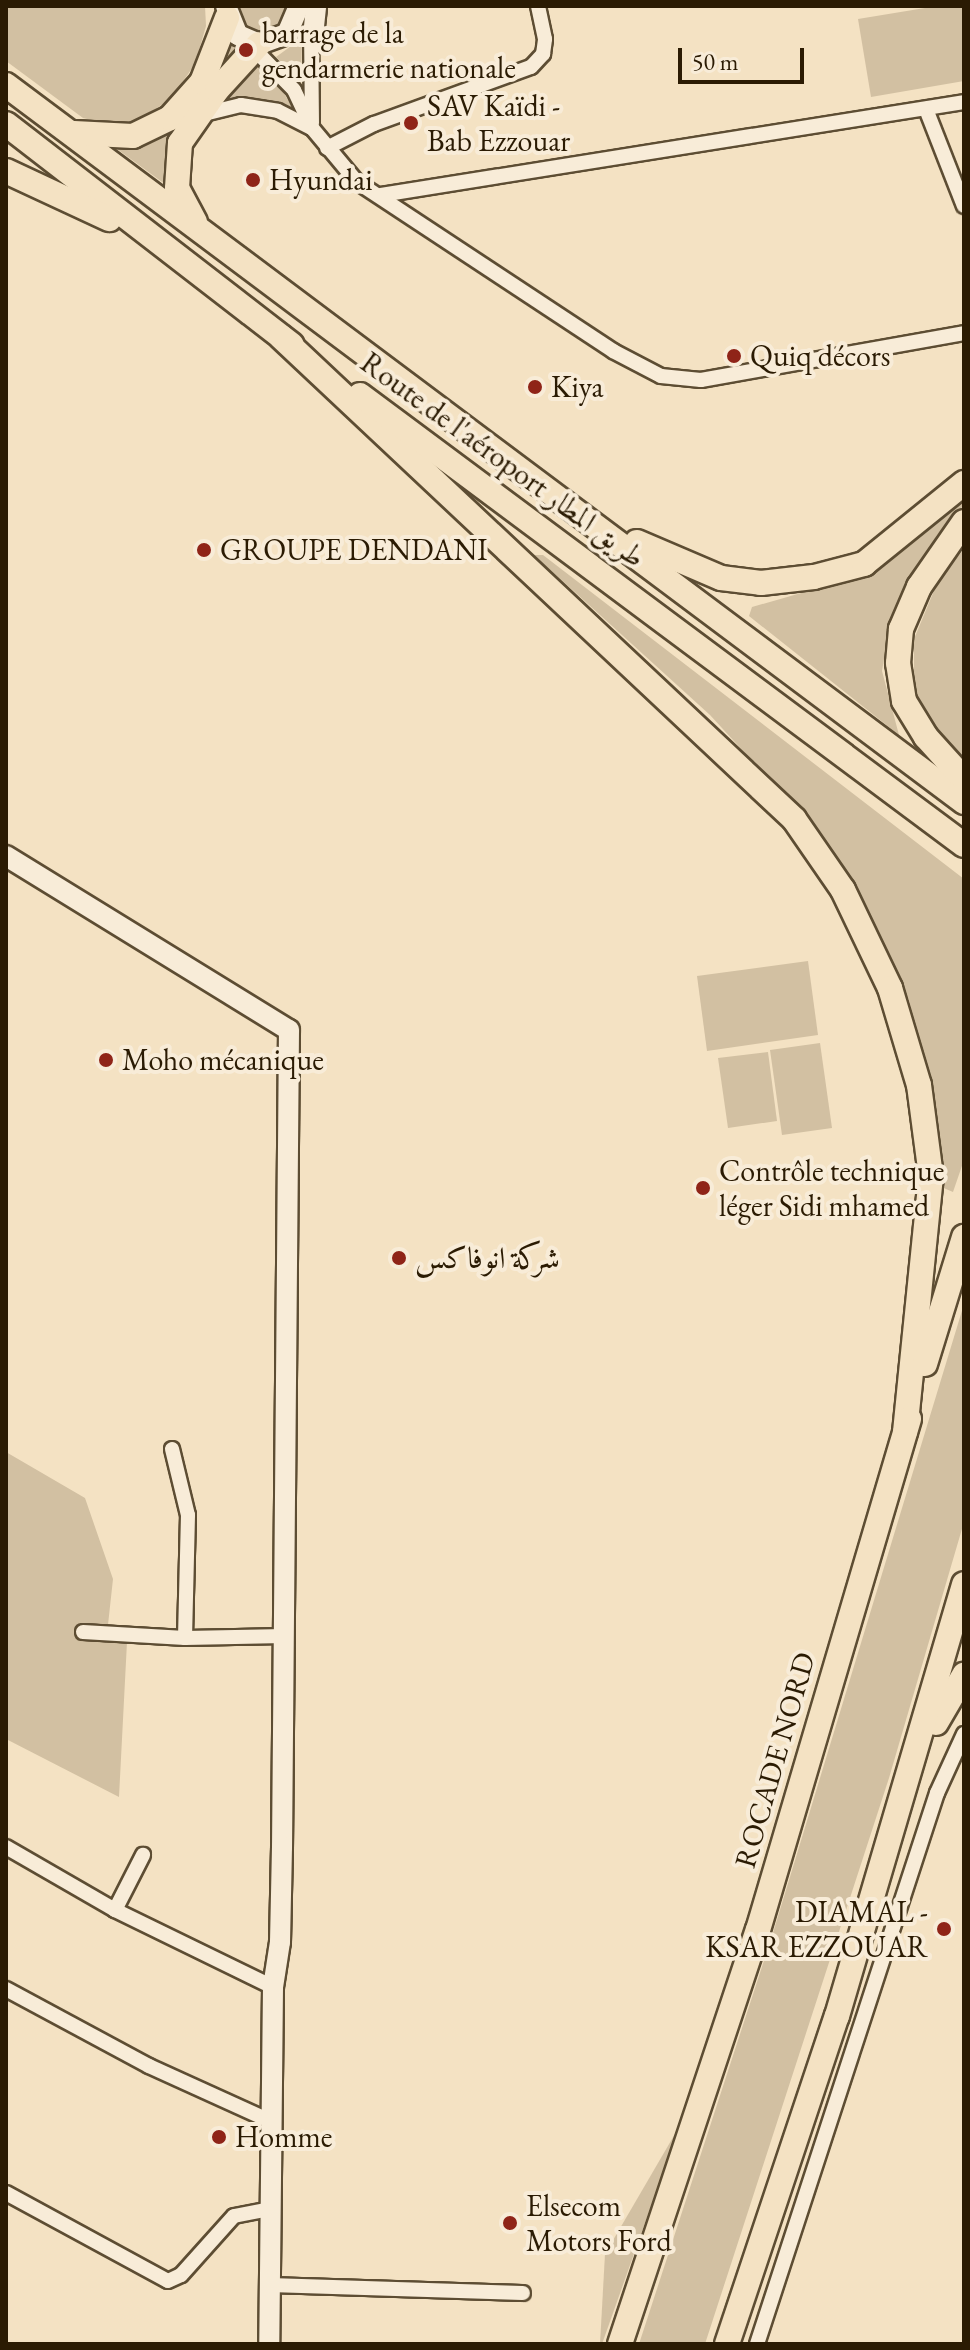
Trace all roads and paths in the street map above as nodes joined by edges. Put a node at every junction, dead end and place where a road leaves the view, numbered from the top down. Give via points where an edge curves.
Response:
1 (305, 6) edge
2 (538, 6) edge
3 (226, 10) edge
4 (313, 36) joint
5 (254, 44) junction
6 (6, 85) edge
7 (964, 102) edge
8 (926, 109) junction
9 (196, 117) junction
10 (6, 124) edge
11 (312, 128) junction
12 (70, 132) junction
13 (327, 148) junction
14 (6, 171) edge
15 (381, 195) junction
16 (964, 206) edge
17 (199, 227) junction
18 (162, 247) junction
19 (964, 333) edge
20 (281, 337) junction
21 (964, 483) edge
22 (591, 519) junction
23 (964, 522) edge
24 (964, 779) edge
25 (964, 802) edge
26 (964, 845) edge
27 (6, 856) edge
28 (964, 1237) edge
29 (905, 1432) junction
30 (172, 1449) dead end
31 (964, 1584) edge
32 (83, 1632) dead end
33 (285, 1636) junction
34 (185, 1638) junction
35 (964, 1675) edge
36 (964, 1734) edge
37 (912, 1772) junction
38 (6, 1847) edge
39 (143, 1855) dead end
40 (115, 1910) junction
41 (273, 1987) junction
42 (6, 1989) edge
43 (270, 2121) junction
44 (6, 2193) edge
45 (271, 2209) junction
46 (269, 2285) junction
47 (523, 2293) dead end
48 (269, 2344) edge
49 (620, 2344) edge
50 (727, 2344) edge
51 (757, 2344) edge

1 - 4 street
1 - 5 street via 279,40
2 - 13 street via 545,39 543,54 531,67 374,124
3 - 5 street
3 - 12 highway via 202,82 170,118 133,136
4 - 11 street
5 - 9 highway
5 - 11 street via 294,90
6 - 12 highway, Route de l'aéroport طريق المطار
7 - 8 street
8 - 15 street
8 - 16 street
9 - 11 street via 241,105 278,111
9 - 17 highway via 180,143 175,164 177,188
10 - 18 highway, Route de l'aéroport طريق المطار
11 - 13 street
12 - 17 highway, Route de l'aéroport طريق المطار
13 - 15 street via 357,182
14 - 18 highway
15 - 19 street via 613,351 679,381
17 - 22 highway, Route de l'aéroport طريق المطار
18 - 20 highway, Route de l'aéroport طريق المطار
20 - 26 highway, Route de l'aéroport طريق المطار
20 - 29 highway via 794,819 843,890 890,988 919,1085 931,1176
21 - 22 highway via 864,564 761,583 721,578
22 - 25 highway, Route de l'aéroport طريق المطار
23 - 24 highway via 919,587 901,629 898,663 904,701 926,737
27 - 33 street via 289,1030
28 - 29 highway, ROCADE NORD
29 - 49 highway, ROCADE NORD via 758,1930
30 - 34 street via 188,1515
31 - 37 highway
32 - 34 street
33 - 34 street
33 - 41 street via 280,1942
35 - 37 highway
36 - 51 street via 937,1793
37 - 50 highway
38 - 40 street
39 - 40 street
40 - 41 street
41 - 43 street
42 - 43 street via 149,2066
43 - 45 street
44 - 45 street via 168,2281 181,2275 234,2216
45 - 46 street
46 - 47 street
46 - 48 street

